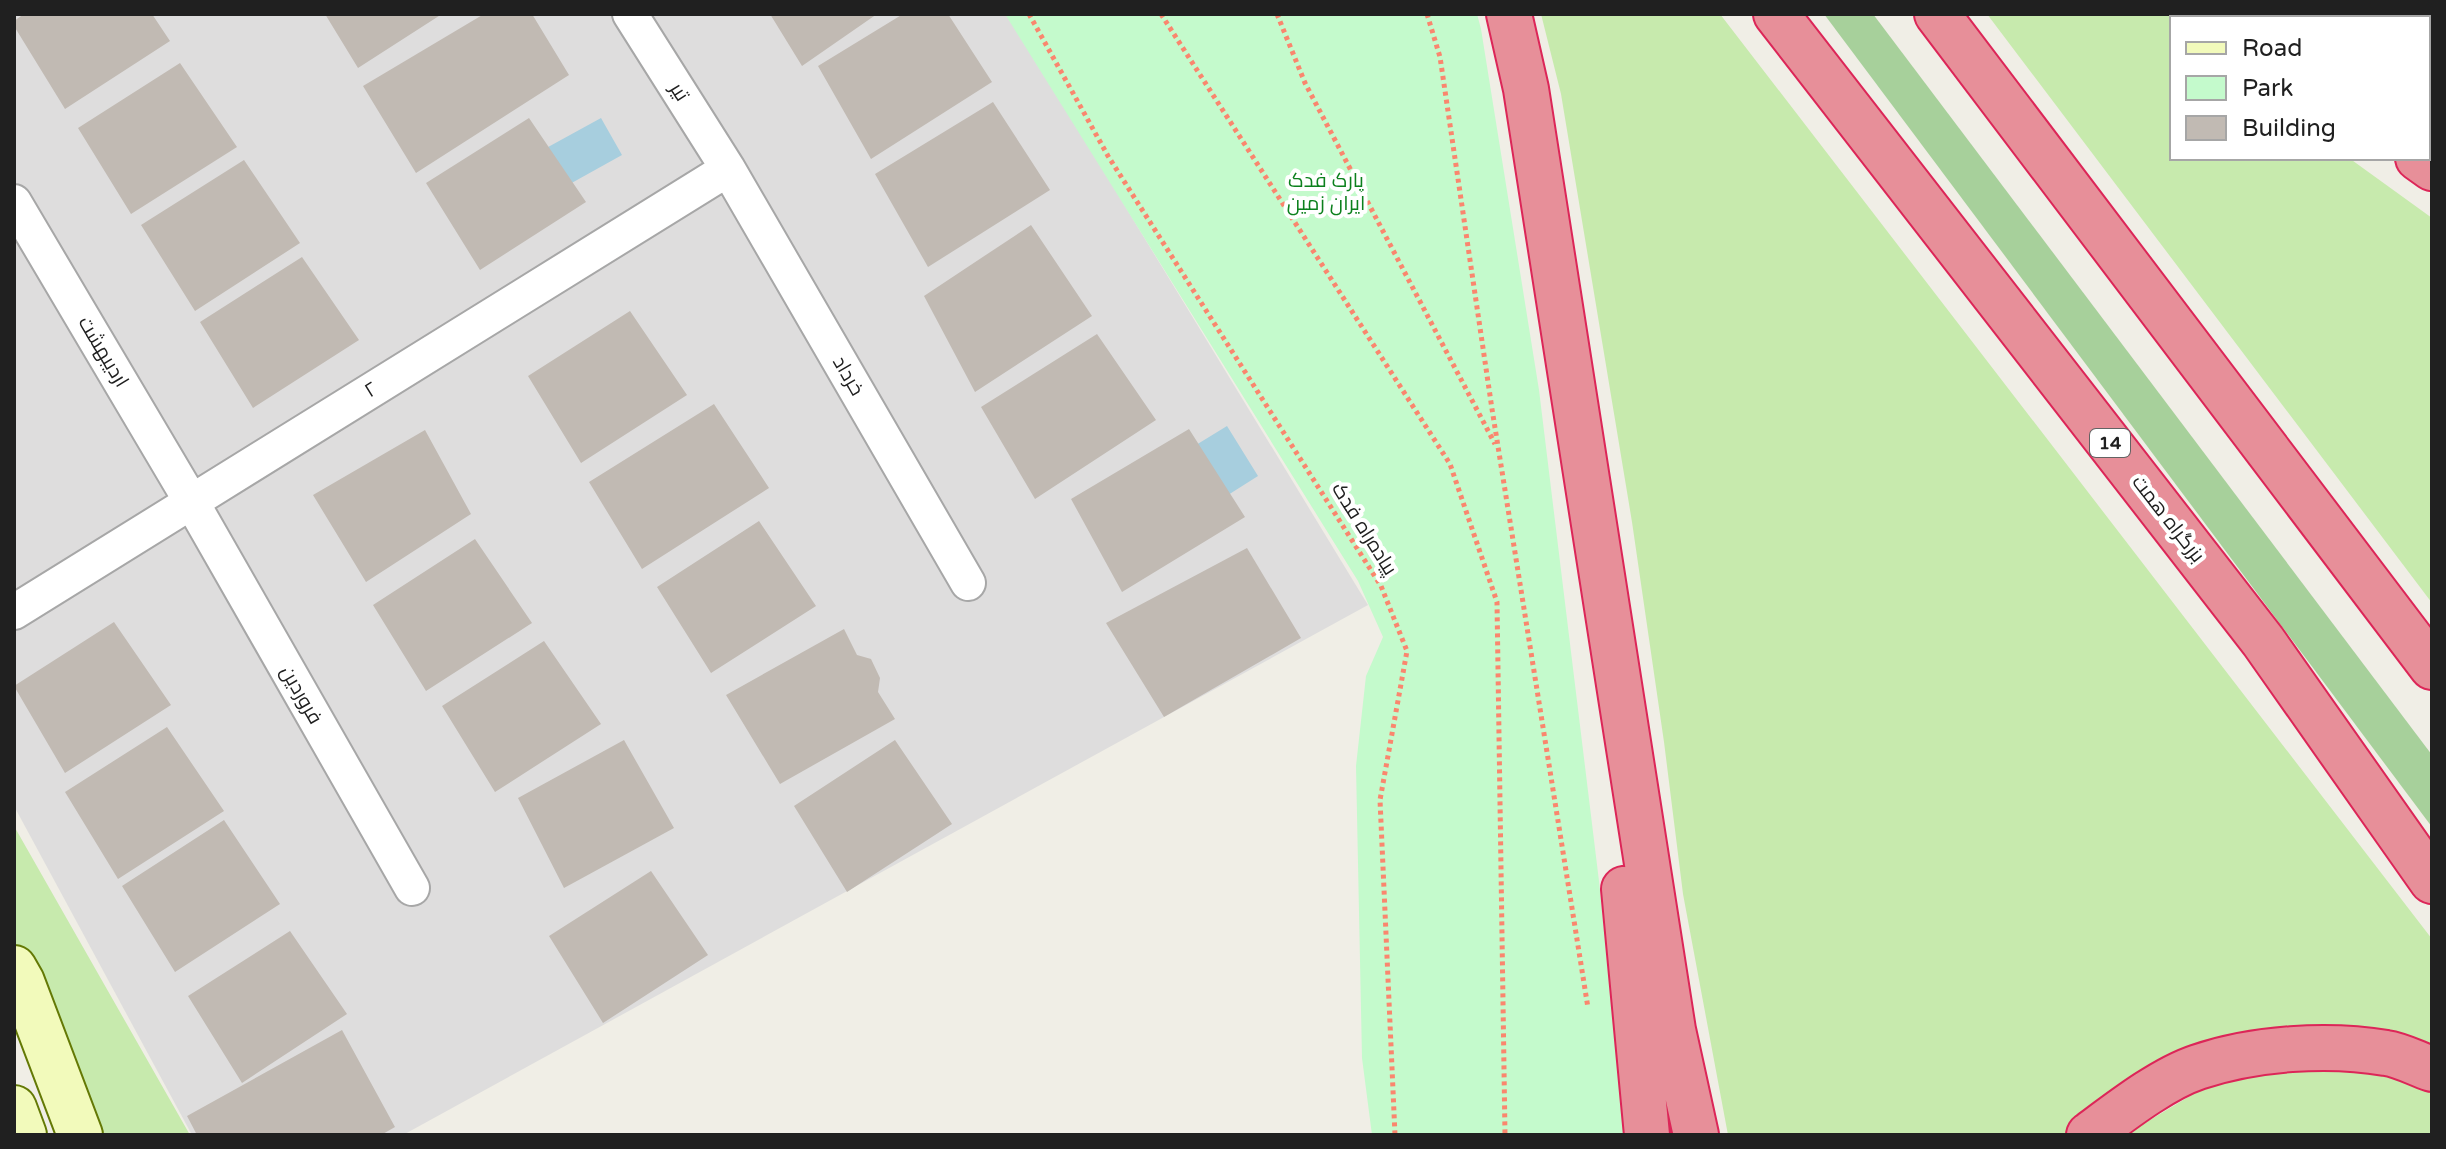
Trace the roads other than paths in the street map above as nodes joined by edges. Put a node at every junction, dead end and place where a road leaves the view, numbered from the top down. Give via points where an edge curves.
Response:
1 (630, 14) edge
2 (1509, 14) edge
3 (1776, 14) edge
4 (1937, 14) edge
5 (728, 169) junction
6 (14, 202) edge
7 (1586, 480) junction
8 (191, 501) junction
9 (968, 583) dead end
10 (14, 612) edge
11 (2432, 667) edge
12 (2432, 881) edge
13 (412, 888) dead end
14 (14, 968) edge
15 (2432, 1069) edge
16 (14, 1108) edge
17 (24, 1135) edge
18 (80, 1135) edge
19 (1647, 1135) edge
20 (1696, 1135) edge
21 (2089, 1135) edge

1 - 5 street, تیر
2 - 7 highway via 1526,89
3 - 12 highway, بزرگراه همت / 14 via 2263,641
4 - 11 highway
5 - 8 street, ۲
5 - 9 street, خرداد
6 - 8 street, اردیبهشت
7 - 19 highway
7 - 20 highway via 1673,1030
8 - 10 street, ۲
8 - 13 street, فروردین
14 - 18 main road
15 - 21 highway via 2389,1053 2329,1046 2273,1051 2197,1067 2131,1103
16 - 17 main road

